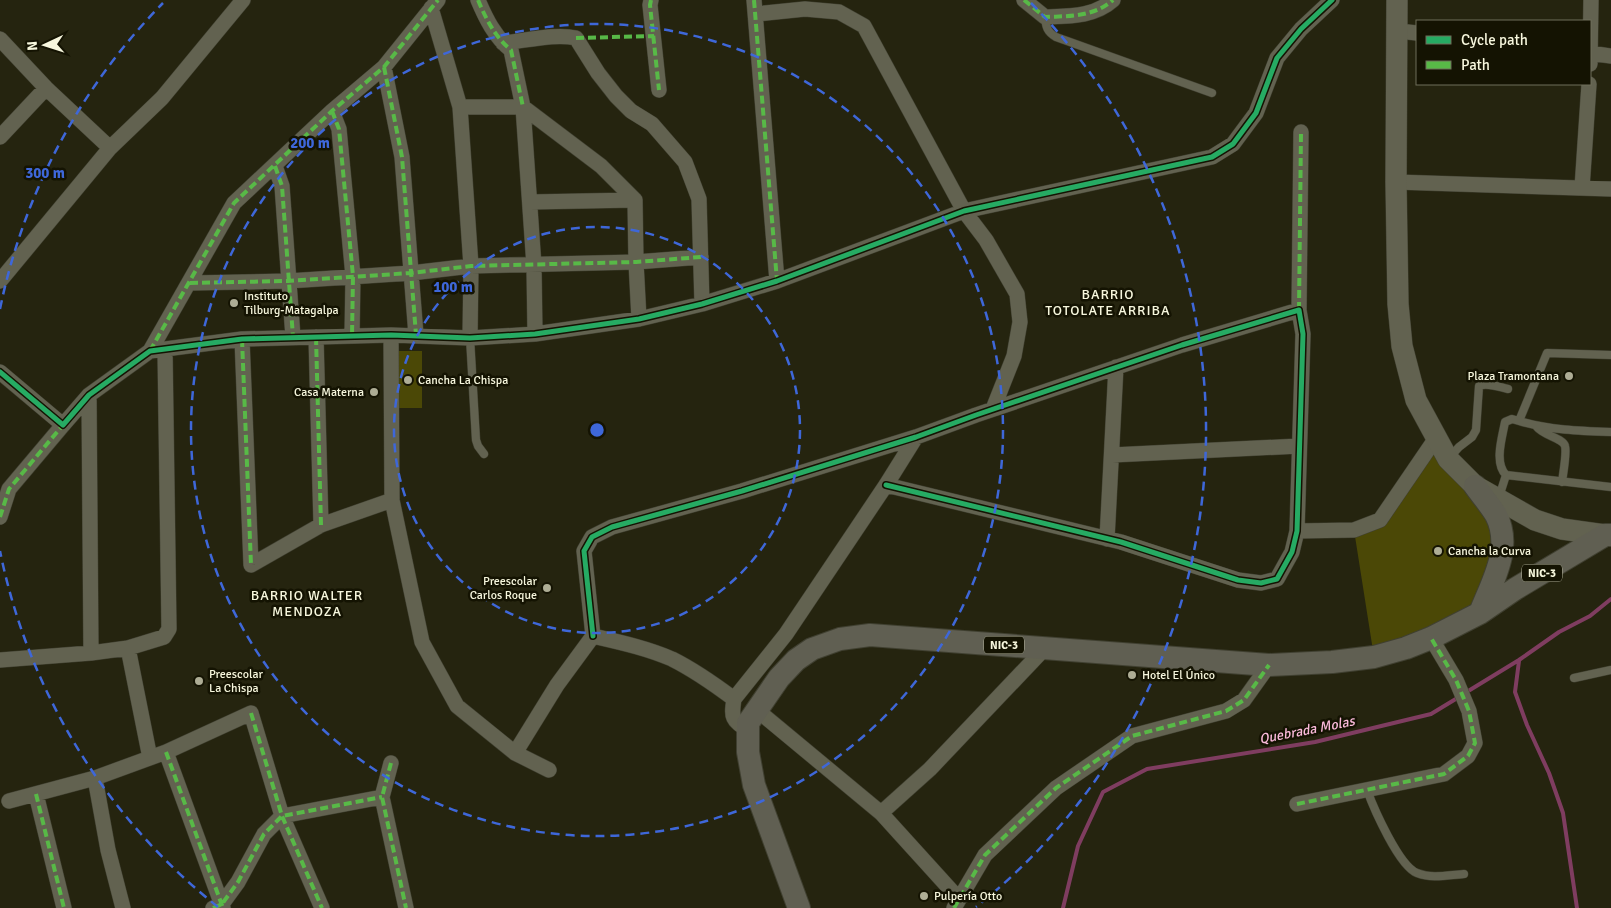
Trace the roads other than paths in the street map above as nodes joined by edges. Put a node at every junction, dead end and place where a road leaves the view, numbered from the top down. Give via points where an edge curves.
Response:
1 (243, 0) edge
2 (478, 0) edge
3 (651, 0) edge
4 (1024, 0) edge
5 (1113, 0) edge
6 (1332, 0) edge
7 (1397, 0) edge
8 (1592, 0) edge
9 (434, 4) edge
10 (755, 7) edge
11 (1045, 17) junction
12 (1591, 26) edge
13 (1408, 32) edge
14 (0, 39) edge
15 (503, 43) junction
16 (1591, 53) edge
17 (1611, 56) edge
18 (384, 67) junction
19 (1588, 85) edge
20 (46, 88) junction
21 (659, 90) dead end
22 (1212, 93) dead end
23 (460, 107) junction
24 (523, 107) junction
25 (332, 111) junction
26 (1301, 132) dead end
27 (0, 136) edge
28 (110, 148) junction
29 (275, 166) junction
30 (1396, 182) junction
31 (1582, 188) junction
32 (1611, 189) edge
33 (635, 200) junction
34 (530, 202) junction
35 (964, 211) junction
36 (702, 257) junction
37 (636, 262) junction
38 (471, 266) junction
39 (534, 266) junction
40 (411, 273) junction
41 (353, 276) junction
42 (0, 281) edge
43 (288, 281) junction
44 (777, 281) junction
45 (190, 283) junction
46 (702, 304) junction
47 (1299, 310) junction
48 (639, 319) junction
49 (535, 334) junction
50 (391, 335) junction
51 (293, 336) junction
52 (352, 336) junction
53 (416, 336) junction
54 (316, 337) junction
55 (242, 338) junction
56 (470, 338) junction
57 (158, 350) junction
58 (1611, 355) edge
59 (1116, 367) junction
60 (0, 372) edge
61 (1508, 389) dead end
62 (89, 395) junction
63 (993, 409) junction
64 (1519, 420) junction
65 (63, 424) junction
66 (1536, 426) junction
67 (1611, 432) edge
68 (916, 437) junction
69 (1436, 438) junction
70 (1300, 446) junction
71 (484, 454) dead end
72 (1112, 455) junction
73 (1448, 459) junction
74 (1506, 475) junction
75 (1562, 482) junction
76 (886, 485) junction
77 (1475, 486) junction
78 (1611, 487) edge
79 (1499, 498) junction
80 (392, 500) junction
81 (0, 517) edge
82 (321, 525) junction
83 (1297, 531) junction
84 (1608, 535) edge
85 (1107, 539) junction
86 (1480, 613) junction
87 (593, 636) junction
88 (1431, 638) junction
89 (128, 648) junction
90 (1045, 648) junction
91 (91, 654) junction
92 (0, 660) edge
93 (1269, 665) junction
94 (1611, 670) edge
95 (1574, 678) dead end
96 (734, 699) junction
97 (753, 720) junction
98 (166, 752) junction
99 (514, 753) junction
100 (150, 758) junction
101 (391, 763) dead end
102 (549, 770) dead end
103 (95, 778) junction
104 (1367, 790) junction
105 (36, 794) junction
106 (382, 797) junction
107 (9, 801) dead end
108 (1297, 804) dead end
109 (880, 812) junction
110 (282, 816) junction
111 (1464, 874) dead end
112 (957, 904) edge
113 (219, 907) edge
114 (64, 908) edge
115 (123, 908) edge
116 (322, 908) edge
117 (406, 908) edge
118 (799, 908) edge

1 - 28 street via 162,98
2 - 15 street
3 - 21 street
4 - 11 street
5 - 11 street via 1094,12
6 - 35 street via 1301,29 1277,58 1256,113 1233,144 1212,157
7 - 13 main road
8 - 12 street
9 - 18 street
9 - 23 street
10 - 35 street via 839,12 864,26
10 - 44 street
11 - 22 lane via 1049,33 1056,37
13 - 30 main road
14 - 20 street
15 - 24 street via 512,50
15 - 36 street via 576,38 616,96 631,111 652,124 685,162 698,199
16 - 17 street
18 - 25 street
18 - 40 street via 402,157
19 - 31 street
20 - 27 street
20 - 28 street
23 - 24 street
23 - 38 street
24 - 33 street via 601,166
24 - 34 street
25 - 29 street
25 - 41 street via 339,129
26 - 47 street
28 - 42 street
29 - 43 street via 282,186
29 - 45 street via 234,203
30 - 31 street
30 - 69 main road via 1402,346 1416,400
31 - 32 street
33 - 34 street
33 - 37 street
34 - 39 street
35 - 44 street
35 - 63 street via 986,240 1017,294 1020,322 1014,356
36 - 37 street
36 - 46 street
37 - 39 street
37 - 48 street
38 - 39 street
38 - 40 street
38 - 56 street
39 - 49 street
40 - 41 street
40 - 53 street
41 - 43 street
41 - 52 street
43 - 45 street
43 - 51 street
44 - 46 street
45 - 57 street
46 - 48 street
47 - 59 street
47 - 70 street via 1303,334
48 - 49 street
49 - 56 street
50 - 52 street
50 - 53 street
50 - 80 street
51 - 54 street
51 - 55 street
52 - 54 street
53 - 56 street
54 - 82 street
55 - 57 street
55 - 82 street via 251,565
56 - 71 lane via 476,440
57 - 62 street
57 - 89 street via 169,630 164,637
58 - 64 lane via 1547,353
59 - 63 street
59 - 72 street
60 - 65 street
61 - 73 lane via 1487,384 1479,386 1476,430
62 - 65 street
62 - 91 street
63 - 68 street
64 - 66 lane
64 - 74 lane via 1505,422 1500,462
65 - 81 street via 9,489
66 - 67 lane
66 - 75 lane via 1540,432 1562,440 1565,446
68 - 76 street
68 - 87 street via 612,527 592,536 584,551
69 - 73 main road
69 - 83 street via 1380,520 1354,530
70 - 72 street
70 - 83 street
72 - 85 street
73 - 77 main road
74 - 75 lane
74 - 79 lane
75 - 78 lane
76 - 85 street
76 - 96 street via 786,634
77 - 79 main road
77 - 86 main road via 1496,516 1502,534 1502,554
79 - 84 main road via 1535,520 1562,529
80 - 82 street
80 - 99 street via 422,642 457,706
83 - 85 street via 1292,552 1277,579 1261,583 1238,580
84 - 86 main road, NIC-3 via 1515,588
86 - 88 main road, NIC-3
87 - 96 street via 671,659 706,678
87 - 99 street
88 - 93 main road, NIC-3 via 1374,657
88 - 104 street via 1456,680 1469,711 1475,743 1468,756 1444,774
89 - 91 street
89 - 100 street
90 - 93 main road, NIC-3
90 - 97 main road, NIC-3 via 870,635 840,639 812,649 796,660 779,678
90 - 109 street via 930,769
91 - 92 street
93 - 112 street via 1244,700 1226,711 1132,736 1056,788 985,855
94 - 95 lane
96 - 97 street via 732,716 735,722
97 - 109 street
97 - 118 main road via 748,752 754,784
98 - 100 street
98 - 110 street via 251,713
98 - 113 street
99 - 102 street
100 - 103 street
101 - 106 street
103 - 105 street
103 - 115 street
104 - 108 street
104 - 111 lane via 1397,853 1415,873 1432,877
105 - 107 street
105 - 114 street
106 - 110 street
106 - 117 street
109 - 112 street
110 - 113 street via 264,834 238,882
110 - 116 street

